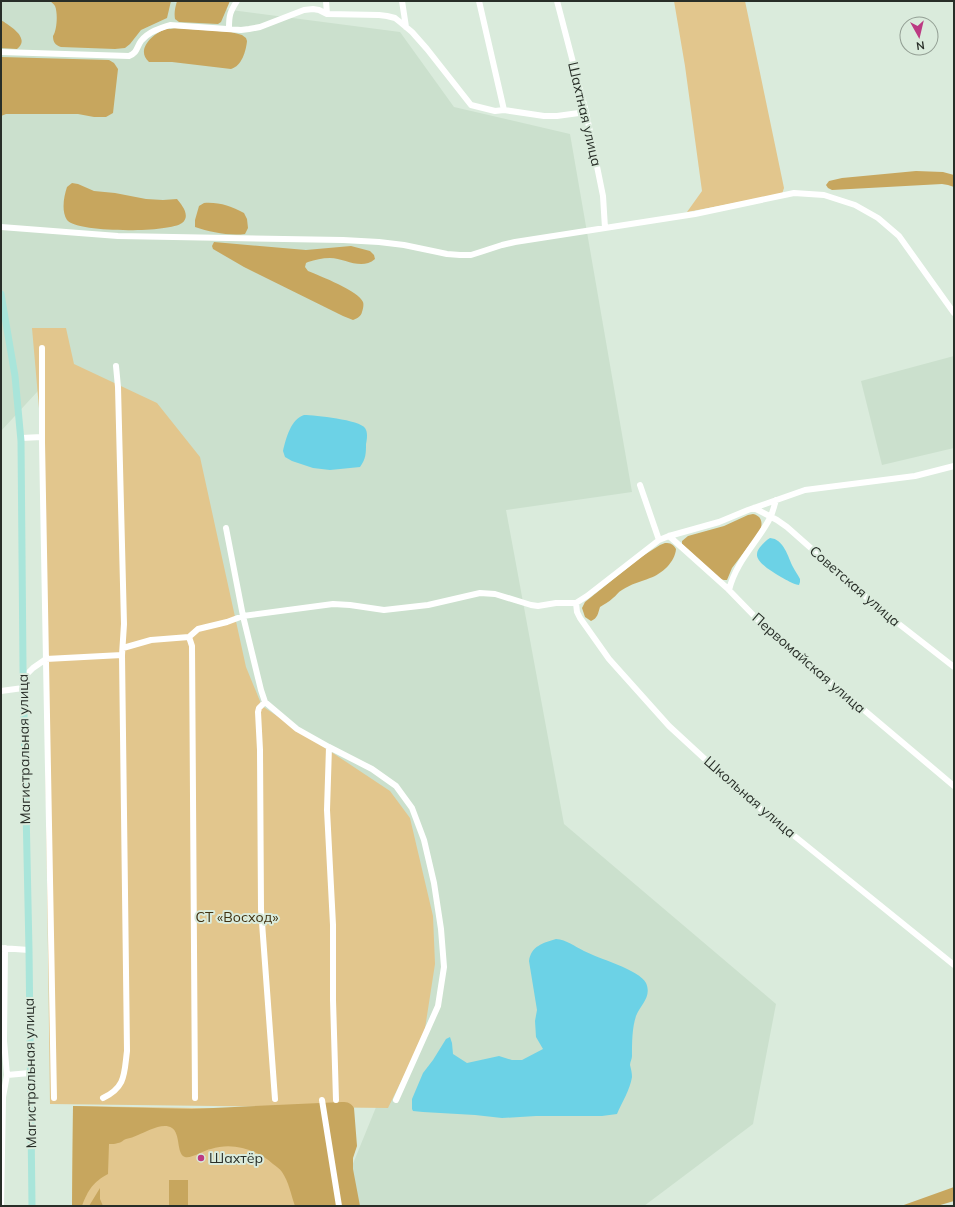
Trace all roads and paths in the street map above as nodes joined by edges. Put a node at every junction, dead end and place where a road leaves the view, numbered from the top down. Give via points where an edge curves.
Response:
1 (237, 1) edge
2 (326, 1) edge
3 (402, 1) edge
4 (479, 1) edge
5 (557, 1) edge
6 (327, 14) junction
7 (406, 27) junction
8 (229, 28) junction
9 (1, 52) edge
10 (504, 110) junction
11 (586, 112) junction
12 (1, 227) edge
13 (605, 228) junction
14 (1, 294) edge
15 (954, 312) edge
16 (42, 348) dead end
17 (116, 366) dead end
18 (42, 437) junction
19 (21, 438) junction
20 (954, 466) edge
21 (640, 485) dead end
22 (776, 500) junction
23 (754, 508) junction
24 (771, 517) junction
25 (226, 528) dead end
26 (669, 536) junction
27 (659, 540) junction
28 (729, 590) junction
29 (576, 603) junction
30 (243, 616) junction
31 (189, 637) junction
32 (123, 648) junction
33 (122, 655) junction
34 (46, 659) junction
35 (954, 667) edge
36 (23, 678) junction
37 (23, 688) junction
38 (1, 691) edge
39 (265, 702) junction
40 (329, 747) junction
41 (954, 786) edge
42 (3, 948) edge
43 (28, 950) junction
44 (954, 965) edge
45 (30, 1073) junction
46 (7, 1075) junction
47 (2, 1097) edge
48 (54, 1098) dead end
49 (103, 1098) dead end
50 (195, 1098) dead end
51 (275, 1099) dead end
52 (322, 1100) dead end
53 (336, 1100) dead end
54 (396, 1100) dead end
55 (1, 1206) edge
56 (32, 1206) edge
57 (339, 1206) edge

1 - 8 street via 230,12
2 - 6 street
3 - 7 street
4 - 10 street
5 - 11 street, Шахтная улица
6 - 7 street via 387,16 395,18
6 - 8 street via 319,10 304,10 260,27 241,30
7 - 10 street via 427,49 471,105 495,111
8 - 9 street via 170,25 161,27 148,34 134,54 129,56
10 - 11 street via 544,116
11 - 13 street, Шахтная улица via 603,196
12 - 13 street via 118,236 379,242 460,255 471,255 515,242
13 - 15 street via 695,214 794,193 824,195 855,205 878,218 899,236
14 - 19 main road, Магистральная улица via 15,376
16 - 18 street
17 - 32 street
18 - 19 street
18 - 34 street
19 - 36 main road, Магистральная улица
20 - 22 street via 915,476 805,490
21 - 27 street
22 - 23 street
22 - 24 street
23 - 24 street, Советская улица
23 - 26 street via 719,522
24 - 28 street via 737,567
24 - 35 street, Советская улица via 787,527 881,610
25 - 30 street
26 - 27 street
26 - 28 street, Первомайская улица
27 - 29 street
28 - 41 street, Первомайская улица via 761,623
29 - 30 street via 538,606 495,594 480,593 428,605 384,610 333,604
29 - 44 street, Школьная улица via 580,618 609,659 669,726 745,796
30 - 31 street via 198,629
30 - 39 street
31 - 32 street via 151,640
31 - 50 street via 192,646
32 - 33 street
33 - 34 street
33 - 49 street via 127,1051 121,1082 117,1089
34 - 36 street
34 - 48 street
36 - 37 main road, Магистральная улица
37 - 38 street
37 - 43 main road, Магистральная улица
39 - 40 street via 298,729
39 - 51 street via 258,712 260,909
40 - 53 street via 327,810 333,925
40 - 54 street via 372,769 396,786 412,808 424,840 434,883 444,967 438,1006
42 - 43 street
42 - 46 street, Магистральная улица
43 - 45 main road, Магистральная улица
45 - 46 street
45 - 56 main road, Магистральная улица
46 - 47 street, Магистральная улица
47 - 55 street, Магистральная улица
52 - 57 street

